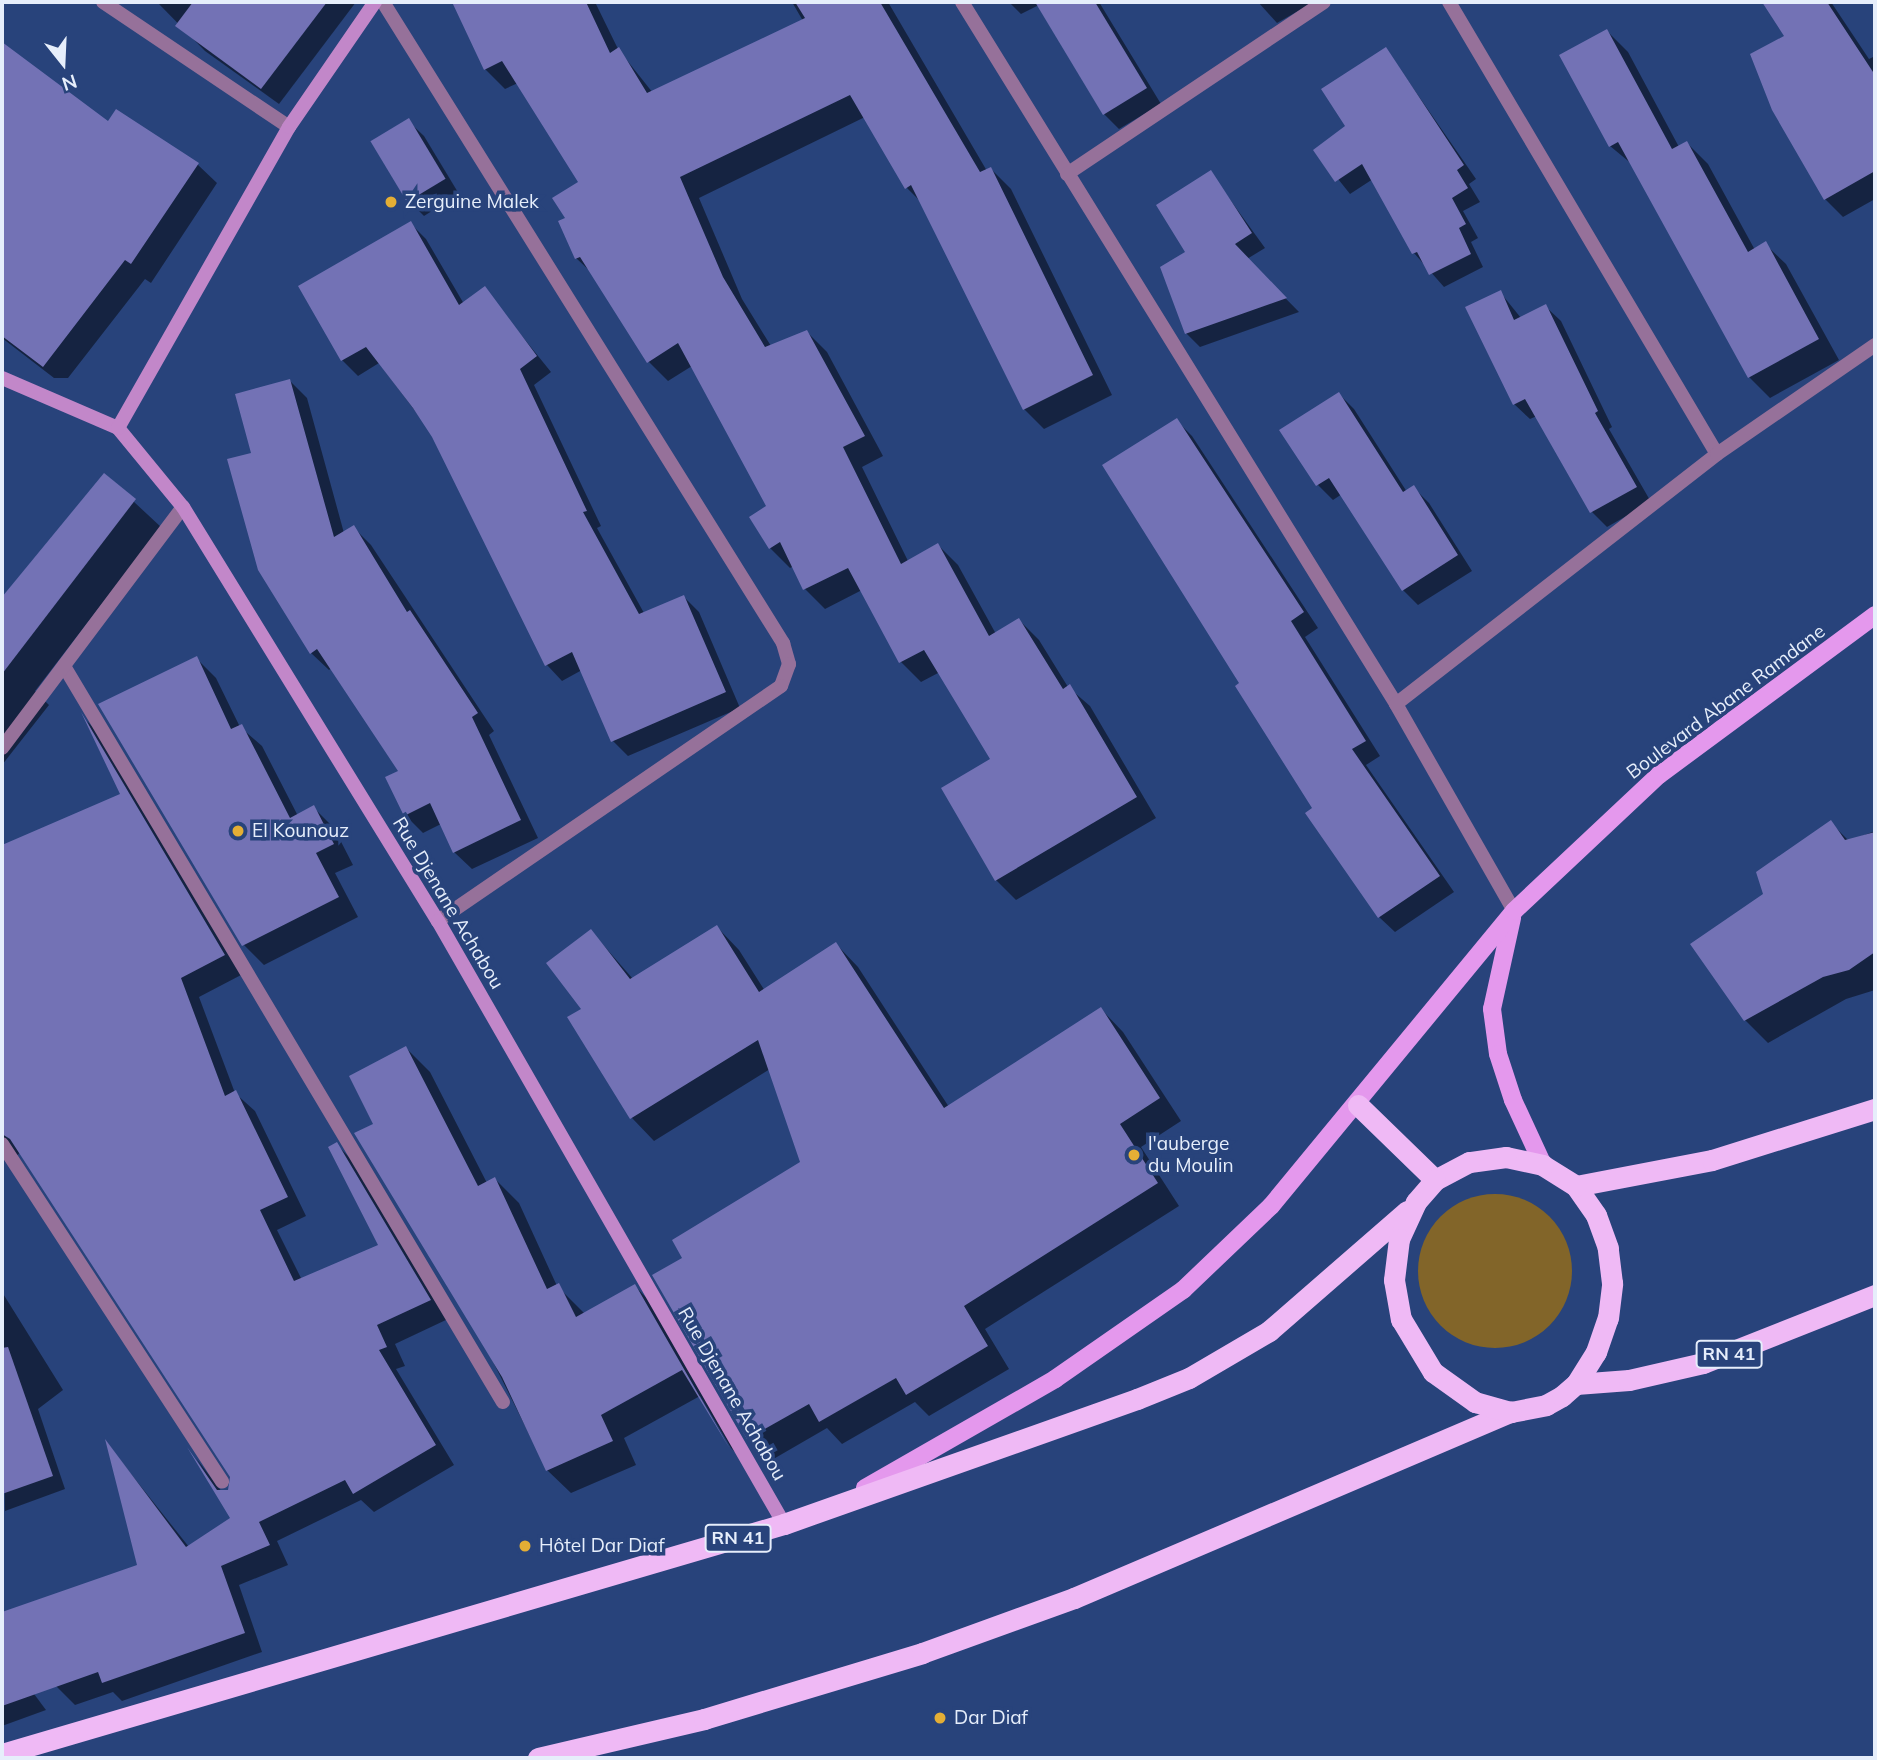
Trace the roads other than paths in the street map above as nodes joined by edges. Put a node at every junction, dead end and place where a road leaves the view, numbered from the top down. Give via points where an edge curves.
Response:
1 (103, 2) edge
2 (375, 2) edge
3 (383, 2) edge
4 (962, 2) edge
5 (1324, 2) edge
6 (1448, 2) edge
7 (289, 127) junction
8 (1067, 174) junction
9 (1875, 345) edge
10 (2, 378) edge
11 (118, 428) junction
12 (1717, 454) junction
13 (183, 507) junction
14 (1875, 615) edge
15 (64, 666) junction
16 (1396, 704) junction
17 (2, 748) edge
18 (1514, 911) junction
19 (438, 922) junction
20 (1358, 1105) junction
21 (1875, 1109) edge
22 (2, 1144) edge
23 (1543, 1166) junction
24 (1435, 1180) junction
25 (1576, 1186) junction
26 (1416, 1202) junction
27 (1875, 1295) edge
28 (1576, 1384) junction
29 (503, 1402) dead end
30 (1511, 1412) junction
31 (222, 1482) dead end
32 (830, 1508) junction
33 (784, 1524) junction
34 (2, 1754) edge
35 (538, 1758) edge

1 - 7 street
2 - 7 main road
3 - 19 street via 783,643 789,664 781,686
4 - 8 street
5 - 8 street
6 - 12 street
7 - 11 main road
8 - 16 street
9 - 12 street
10 - 11 main road, Rue Djenane Achabou
11 - 13 main road, Rue Djenane Achabou
12 - 16 street
13 - 15 street
13 - 19 main road, Rue Djenane Achabou
14 - 18 main road, Boulevard Abane Ramdane via 1659,775
15 - 17 street
15 - 29 street
16 - 18 street
18 - 20 main road, Boulevard Abane Ramdane
18 - 23 main road via 1494,1020 1498,1054 1513,1100
19 - 33 main road, Rue Djenane Achabou
20 - 24 highway
20 - 32 main road, Boulevard Abane Ramdane via 1271,1206 1183,1290 1055,1379
21 - 25 highway via 1712,1160
22 - 31 street
23 - 24 highway via 1494,1159 1469,1162
23 - 25 highway
24 - 26 highway
25 - 28 highway via 1596,1215 1608,1248 1612,1283 1600,1341
26 - 30 highway via 1399,1239 1394,1280 1401,1319 1419,1355 1447,1385 1475,1402
26 - 32 highway, RN 41 via 1295,1311 1189,1378
27 - 28 highway, RN 41 via 1703,1363 1629,1380
28 - 30 highway via 1546,1405
30 - 35 highway via 1086,1593 922,1653 704,1719
32 - 33 highway, RN 41
33 - 34 highway, RN 41

